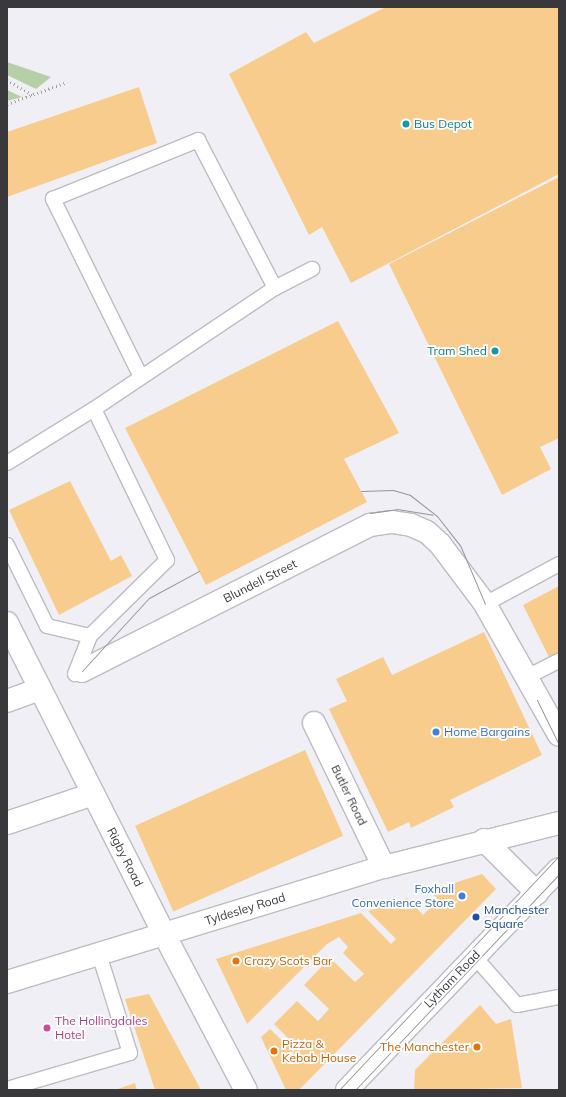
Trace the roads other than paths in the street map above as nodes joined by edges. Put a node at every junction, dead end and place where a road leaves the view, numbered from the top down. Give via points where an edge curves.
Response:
1 (312, 269) dead end
2 (275, 288) junction
3 (141, 377) junction
4 (94, 409) junction
5 (7, 463) edge
6 (7, 546) edge
7 (559, 564) edge
8 (485, 604) junction
9 (7, 623) edge
10 (90, 636) junction
11 (559, 661) edge
12 (78, 672) joint
13 (525, 678) junction
14 (40, 689) junction
15 (7, 701) edge
16 (314, 723) dead end
17 (559, 735) edge
18 (93, 794) junction
19 (7, 823) edge
20 (559, 823) edge
21 (484, 840) junction
22 (384, 867) junction
23 (559, 869) edge
24 (537, 893) junction
25 (164, 934) junction
26 (99, 954) junction
27 (474, 956) junction
28 (7, 982) edge
29 (559, 997) edge
30 (7, 1089) edge
31 (246, 1090) edge
32 (347, 1090) edge

1 - 2 lane
2 - 3 lane
2 - 3 lane via 198,140 53,199
3 - 4 lane
4 - 5 lane
4 - 10 lane via 167,560
6 - 10 lane via 47,626
7 - 8 lane
8 - 12 street, Blundell Street via 440,544 427,532 411,525 392,522 370,525
8 - 13 street, Blundell Street
9 - 14 street, Rigby Road
10 - 12 lane
11 - 13 lane
13 - 17 street, Blundell Street
14 - 15 street
14 - 18 street, Rigby Road
16 - 22 street, Butler Road
18 - 19 street
18 - 25 street, Rigby Road
20 - 21 street, Tyldesley Road
21 - 22 street, Tyldesley Road
21 - 24 street
22 - 25 street, Tyldesley Road
23 - 24 street, Lytham Road
24 - 27 street, Lytham Road
25 - 26 street, Tyldesley Road
25 - 31 street, Rigby Road
26 - 28 street, Tyldesley Road
26 - 30 lane via 130,1052
27 - 29 lane via 517,1005
27 - 32 street, Lytham Road

